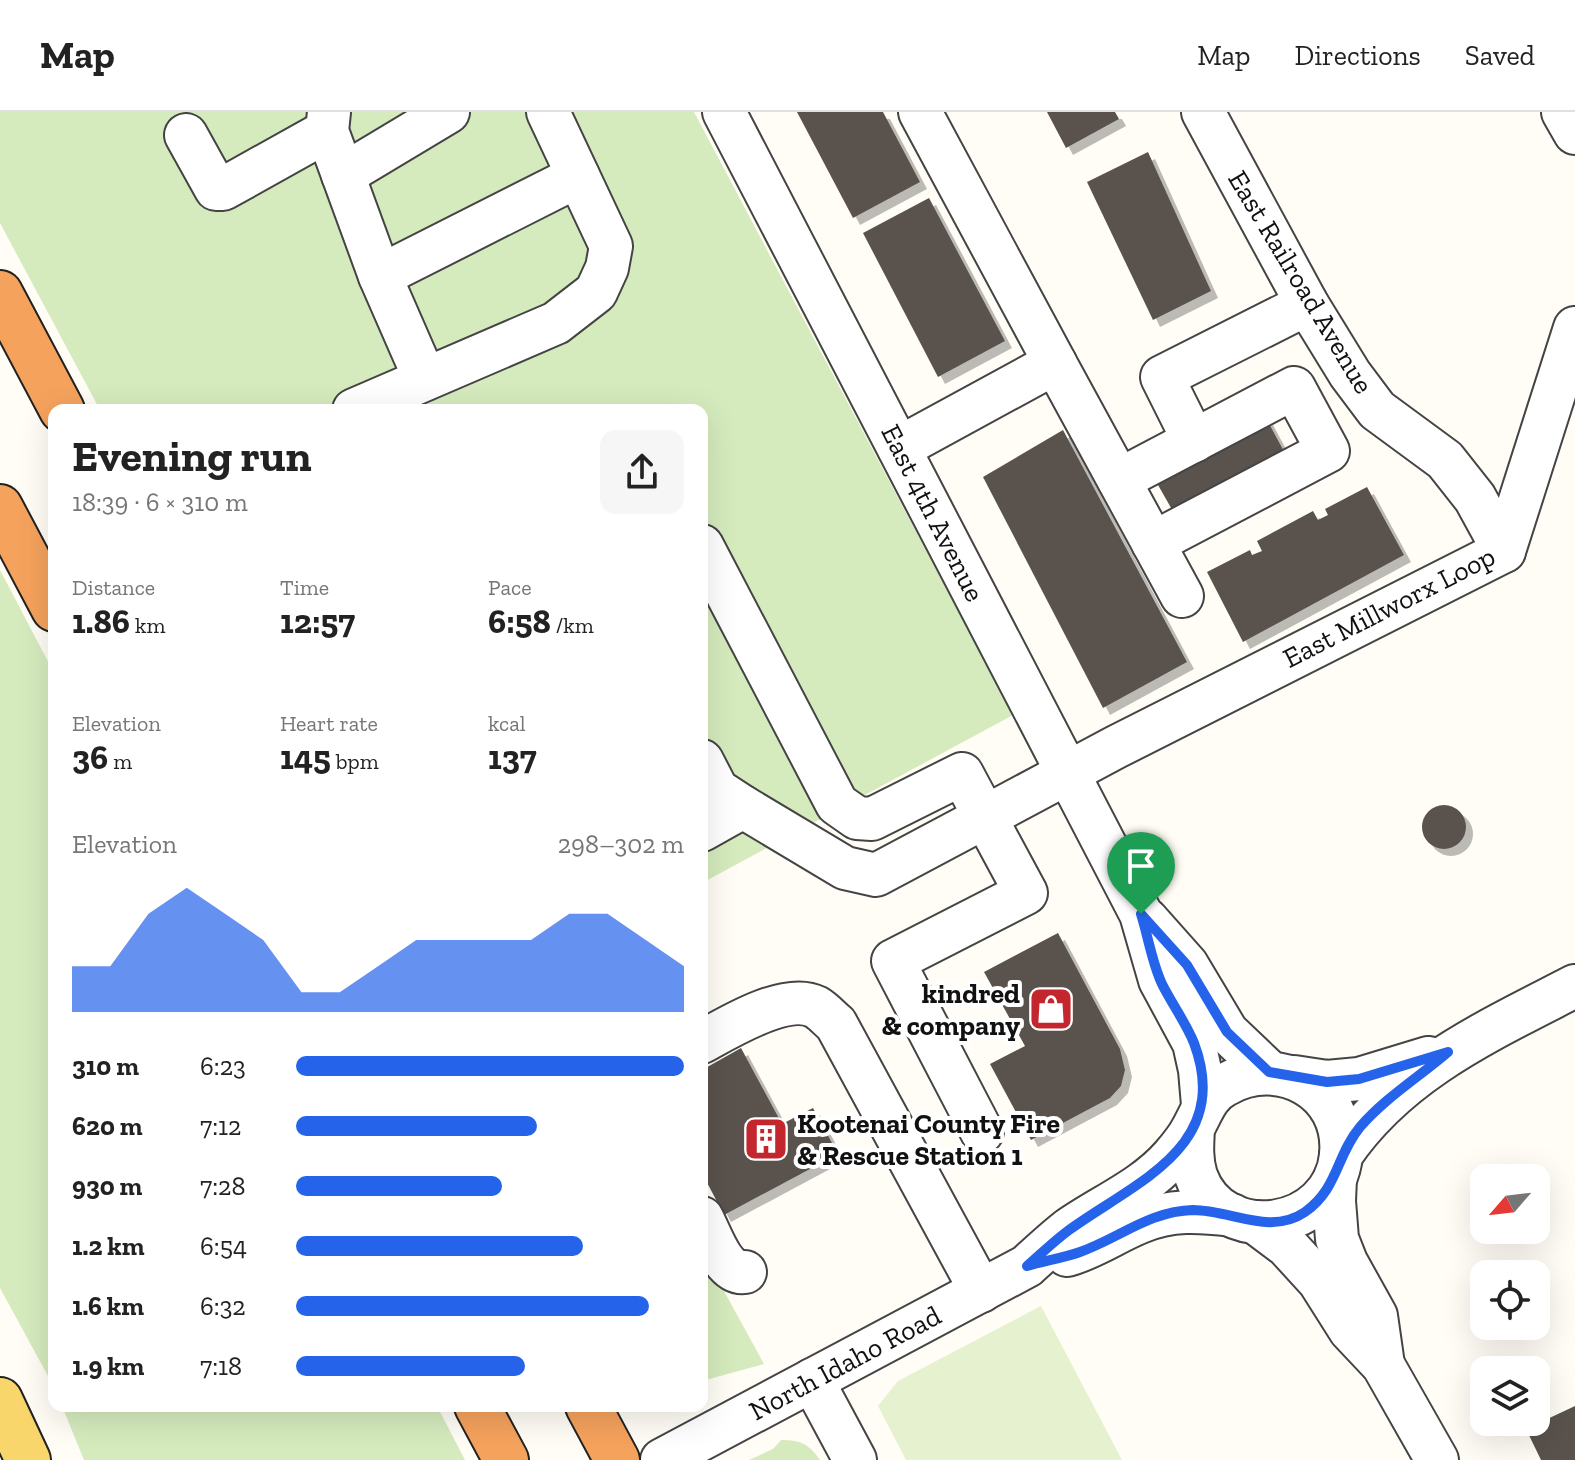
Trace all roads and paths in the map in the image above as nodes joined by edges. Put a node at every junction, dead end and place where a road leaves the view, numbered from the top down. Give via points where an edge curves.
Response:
1 (448, 112) edge
2 (548, 112) edge
3 (724, 112) edge
4 (920, 112) edge
5 (1203, 112) edge
6 (1563, 112) edge
7 (328, 122) edge
8 (1575, 133) edge
9 (186, 135) dead end
10 (343, 175) junction
11 (578, 176) junction
12 (380, 276) junction
13 (0, 293) edge
14 (1307, 304) junction
15 (1575, 328) edge
16 (1055, 363) junction
17 (425, 379) junction
18 (59, 404) edge
19 (368, 404) edge
20 (1194, 441) junction
21 (899, 448) junction
22 (1119, 480) junction
23 (0, 507) edge
24 (1153, 543) junction
25 (1504, 551) junction
26 (708, 558) edge
27 (1182, 596) dead end
28 (48, 598) edge
29 (1068, 772) junction
30 (708, 773) edge
31 (829, 791) junction
32 (743, 807) junction
33 (985, 817) junction
34 (708, 827) edge
35 (796, 837) junction
36 (1141, 914) junction
37 (1575, 986) edge
38 (708, 1039) edge
39 (1448, 1052) junction
40 (1281, 1074) junction
41 (1198, 1117) junction
42 (982, 1132) dead end
43 (1338, 1167) junction
44 (1244, 1219) junction
45 (708, 1229) edge
46 (1027, 1266) junction
47 (745, 1272) dead end
48 (981, 1291) junction
49 (1383, 1365) junction
50 (812, 1380) junction
51 (0, 1400) edge
52 (480, 1412) edge
53 (591, 1412) edge
54 (28, 1460) edge
55 (506, 1460) edge
56 (617, 1460) edge
57 (662, 1460) edge
58 (855, 1460) edge
59 (1437, 1460) edge

1 - 10 street
2 - 11 street
3 - 21 street, East 4th Avenue
4 - 16 street
5 - 14 street, East Railroad Avenue
6 - 8 street
7 - 9 street via 223,189 216,189
7 - 10 street
10 - 12 street
11 - 12 street
11 - 17 street via 611,246 596,292 556,323
12 - 17 street
13 - 18 highway
14 - 20 street via 1162,377
14 - 25 street, East Railroad Avenue via 1377,410 1445,460 1475,498
15 - 25 street, East Millworx Loop
16 - 21 street
16 - 22 street
17 - 19 street
20 - 22 street
20 - 24 street via 1294,388 1328,451
21 - 29 street, East 4th Avenue
22 - 24 street
23 - 28 highway
24 - 27 street
25 - 29 street, East Millworx Loop
26 - 31 street
29 - 33 street, East Millworx Loop
29 - 36 street, East 4th Avenue
30 - 32 street, East Millworx Loop via 717,790
31 - 33 street via 850,815 872,819 962,774
31 - 35 street
32 - 34 street
32 - 35 street, East Millworx Loop
33 - 35 street, East Millworx Loop via 876,875 845,868
33 - 42 street via 1026,893 893,961
36 - 40 street, East 4th Avenue via 1187,965 1227,1032
36 - 41 street, East 4th Avenue via 1160,980 1194,1043 1200,1070
37 - 39 street
38 - 48 street via 744,1019 794,1003 816,1007 836,1024
39 - 40 street via 1359,1079 1327,1082
39 - 43 street via 1382,1103 1358,1129
40 - 41 street via 1243,1075 1221,1087
40 - 43 street via 1314,1089 1331,1108 1340,1130
41 - 44 street via 1191,1154 1197,1179 1212,1200
41 - 46 street, North Idaho Road via 1171,1158 1150,1177 1067,1231
43 - 44 street via 1322,1199 1302,1214 1280,1222
43 - 49 street via 1337,1239 1376,1316
44 - 46 street, North Idaho Road via 1195,1210 1170,1213 1081,1252
44 - 49 street via 1287,1246
45 - 47 street via 729,1268
46 - 48 street, North Idaho Road
48 - 50 street, North Idaho Road
49 - 59 street
50 - 57 street, North Idaho Road
50 - 58 street
51 - 54 main road
52 - 55 highway
53 - 56 highway

